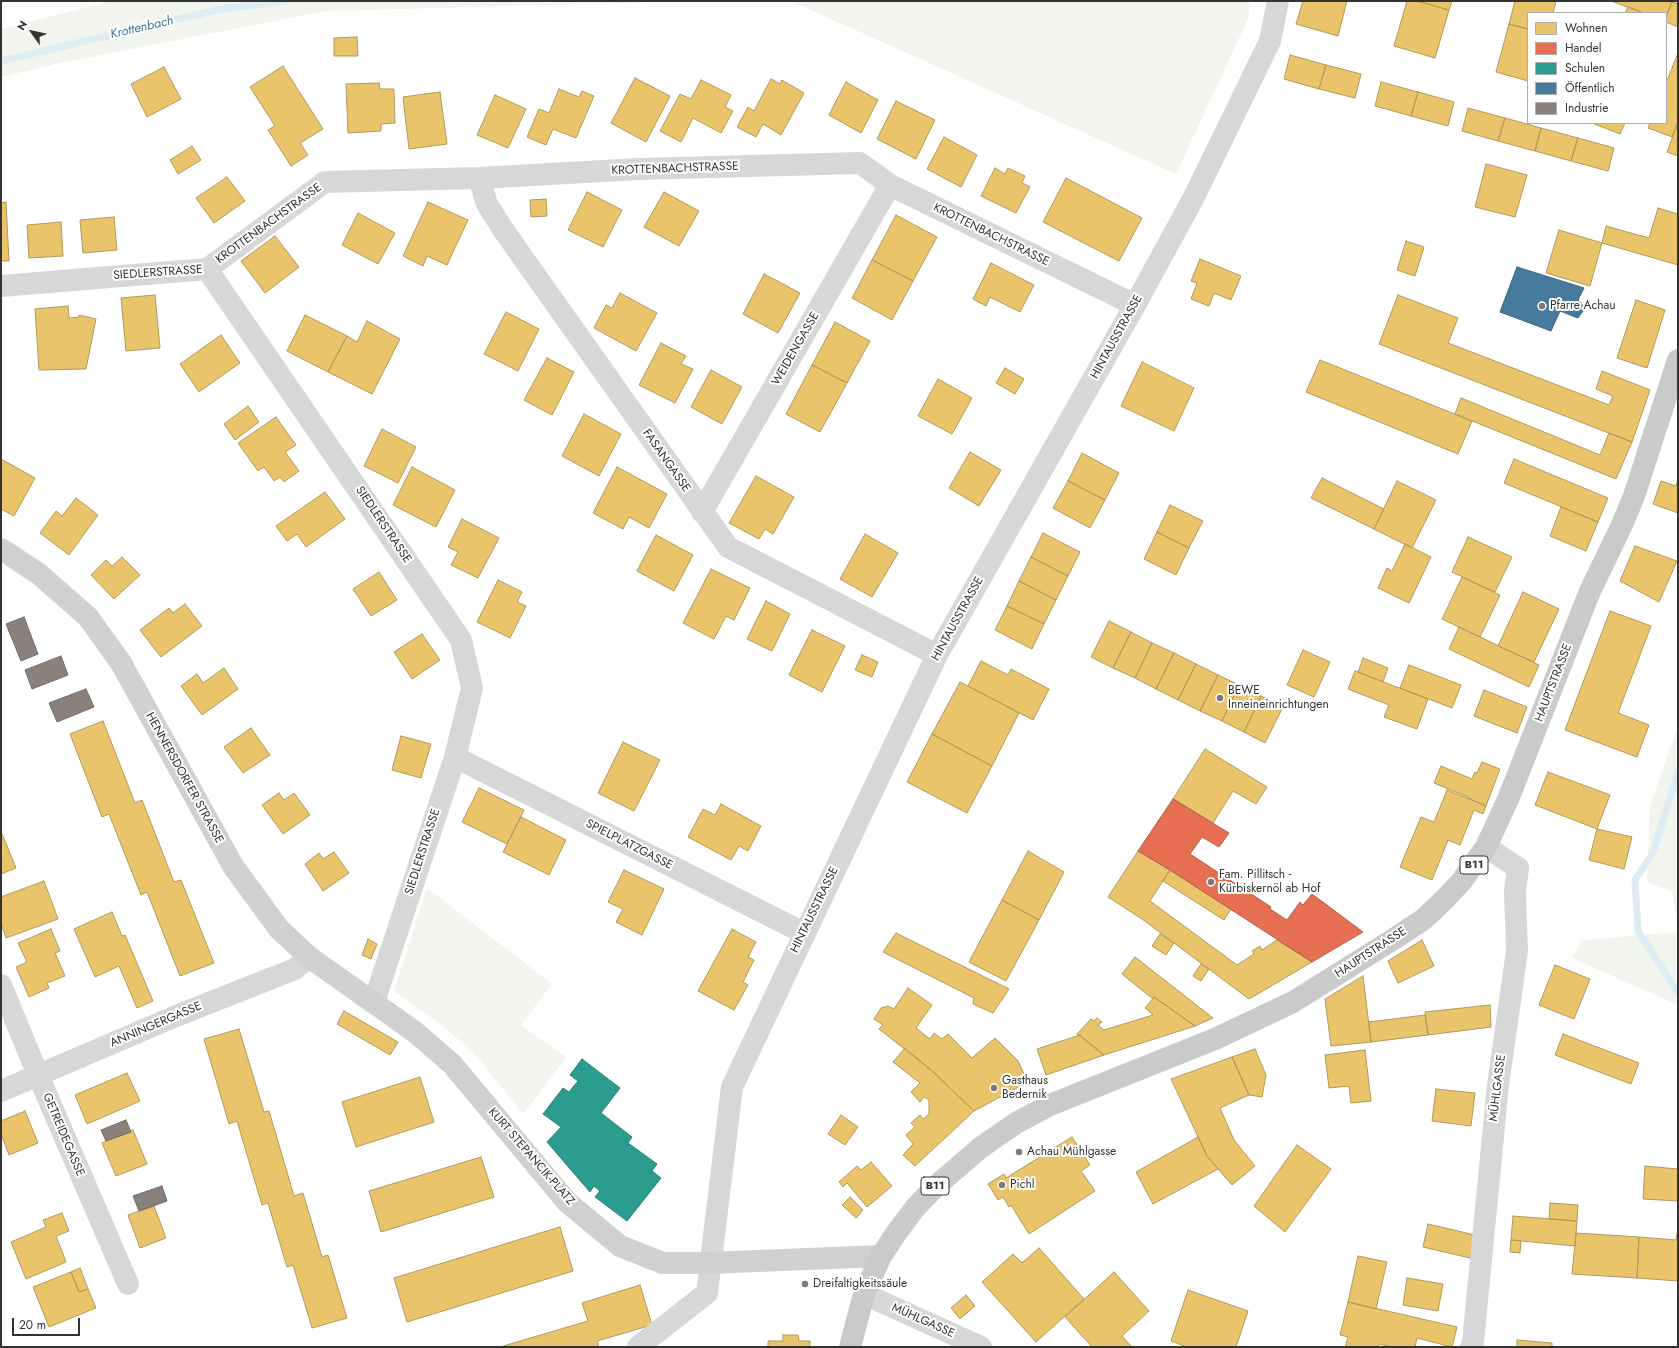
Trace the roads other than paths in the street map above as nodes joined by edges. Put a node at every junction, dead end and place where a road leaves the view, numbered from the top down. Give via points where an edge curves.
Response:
1 (1278, 1) edge
2 (479, 178) junction
3 (890, 186) junction
4 (207, 269) junction
5 (1, 286) edge
6 (1135, 305) junction
7 (1678, 360) edge
8 (702, 512) junction
9 (1, 549) edge
10 (937, 655) junction
11 (455, 757) junction
12 (1486, 847) junction
13 (804, 933) junction
14 (309, 956) junction
15 (1, 984) edge
16 (374, 1002) junction
17 (38, 1075) junction
18 (1, 1091) edge
19 (881, 1256) junction
20 (709, 1263) junction
21 (128, 1284) dead end
22 (864, 1294) junction
23 (638, 1347) edge
24 (850, 1347) edge
25 (981, 1347) edge
26 (1471, 1347) edge

1 - 6 street, HINTAUSSTRASSE via 1270,41 1194,197
2 - 3 street, KROTTENBACHSTRASSE via 639,169 860,163
2 - 4 street, KROTTENBACHSTRASSE via 325,182
2 - 8 street, FASANGASSE via 487,204 504,231
3 - 6 street, KROTTENBACHSTRASSE
3 - 8 street, WEIDENGASSE
4 - 5 street, SIEDLERSTRASSE
4 - 11 street, SIEDLERSTRASSE via 461,640 472,688
6 - 10 street, HINTAUSSTRASSE
7 - 12 main road, HAUPTSTRASSE / B11 via 1634,496 1590,591 1509,797
8 - 10 street, FASANGASSE via 728,547
9 - 14 street, HENNERSDORFER STRASSE via 39,574 88,617 121,663 233,866 279,929
10 - 13 street, HINTAUSSTRASSE
11 - 13 street, SPIELPLATZGASSE
11 - 16 street, SIEDLERSTRASSE
12 - 19 main road, HAUPTSTRASSE / B11 via 1461,882 1424,919 1293,1002 1215,1039 1050,1105 1004,1130 959,1164 936,1186 915,1208
12 - 26 street, MÜHLGASSE via 1518,868 1515,891 1517,951 1498,1085
13 - 20 street, HINTAUSSTRASSE via 732,1087
14 - 16 street, HENNERSDORFER STRASSE
14 - 17 street, ANNINGERGASSE via 295,969
15 - 17 street, GETREIDEGASSE
16 - 20 street, KURT STEPANCIK-PLATZ via 415,1032 452,1064 567,1202 620,1246 662,1263
17 - 18 street, ANNINGERGASSE
17 - 21 street, GETREIDEGASSE
19 - 20 street, KURT STEPANCIK-PLATZ
19 - 22 main road, HAUPTSTRASSE / B11
20 - 23 street, HINTAUSSTRASSE via 707,1293
22 - 24 main road, HAUPTSTRASSE / B11
22 - 25 street, MÜHLGASSE

